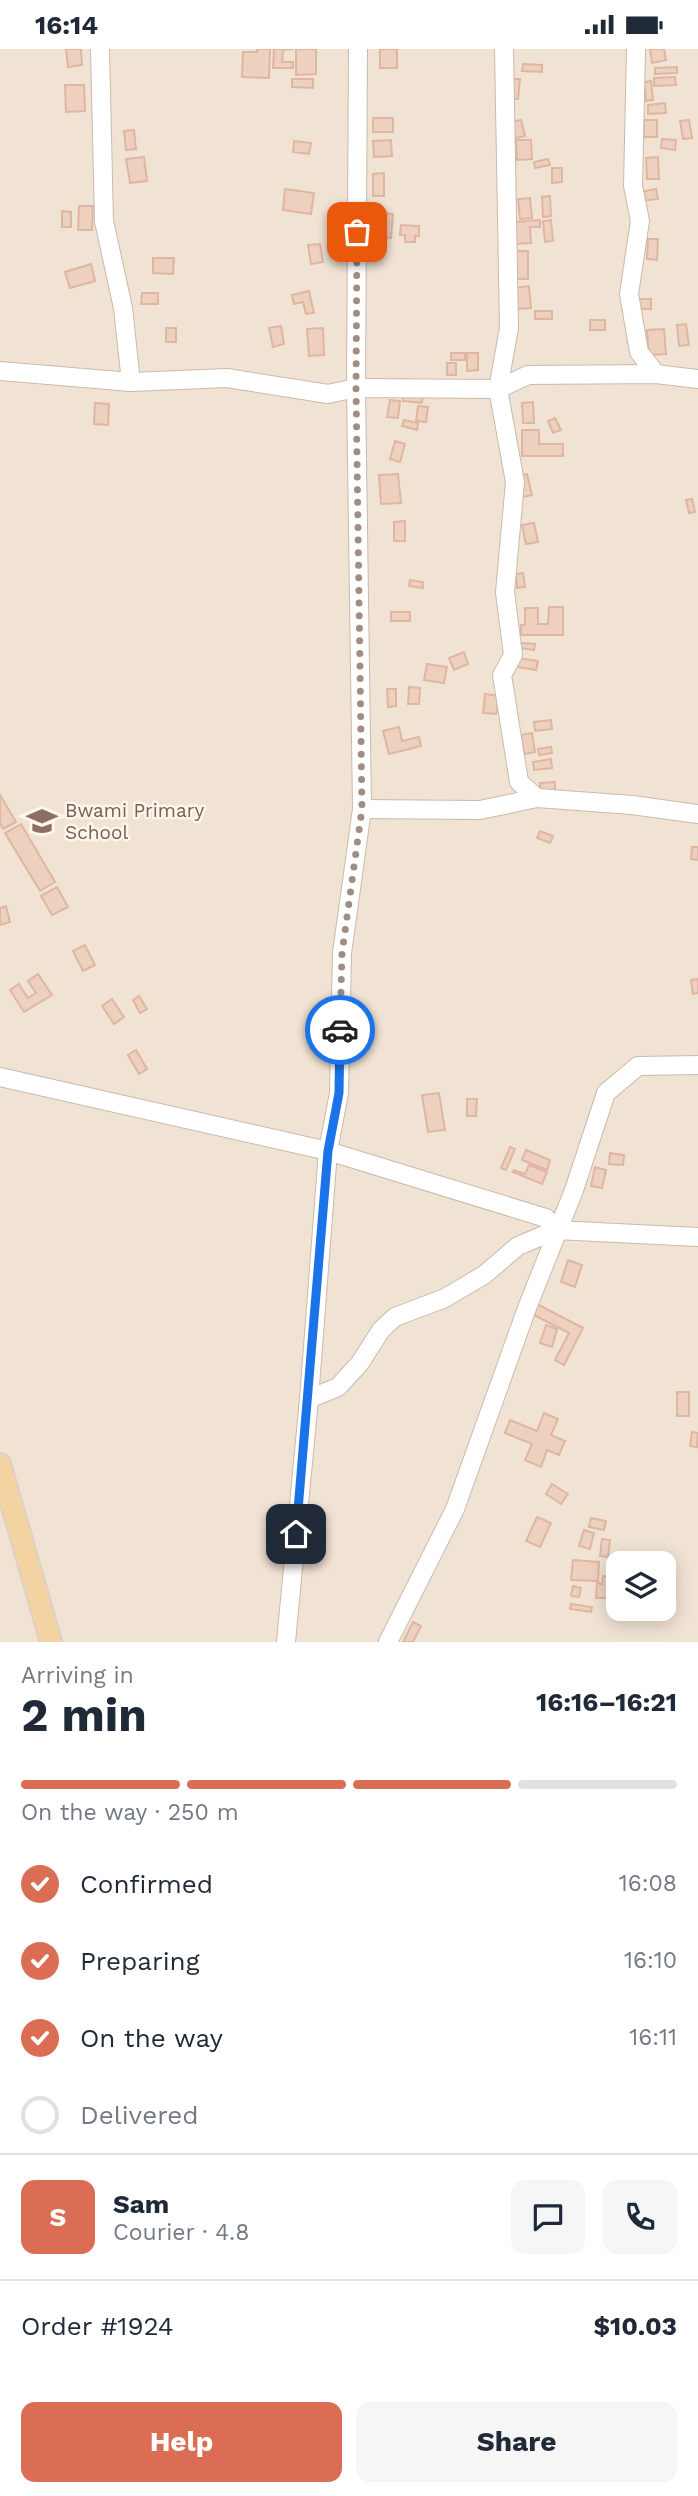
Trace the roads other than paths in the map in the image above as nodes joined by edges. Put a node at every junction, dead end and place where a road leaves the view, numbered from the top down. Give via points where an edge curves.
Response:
1 (100, 49) edge
2 (358, 49) edge
3 (503, 49) edge
4 (636, 49) edge
5 (0, 372) edge
6 (656, 374) junction
7 (698, 379) edge
8 (131, 382) junction
9 (356, 388) junction
10 (498, 389) junction
11 (537, 798) junction
12 (362, 809) junction
13 (698, 814) edge
14 (698, 1065) edge
15 (0, 1077) edge
16 (328, 1151) junction
17 (556, 1230) junction
18 (698, 1237) edge
19 (309, 1399) junction
20 (0, 1464) edge
21 (51, 1642) edge
22 (286, 1642) edge
23 (388, 1642) edge

1 - 8 street via 104,221 123,308
2 - 9 street
3 - 10 street via 509,328
4 - 6 street via 633,186 640,221 629,294 639,352
5 - 8 street
6 - 7 street
6 - 10 street via 528,375
8 - 9 street via 226,378 328,394
9 - 10 street
9 - 12 street
10 - 11 street via 515,482 505,592 513,655 502,675 519,782
11 - 12 street via 480,810
11 - 13 street
12 - 16 street via 342,953 339,1093
14 - 17 street via 638,1066 606,1093
15 - 16 street
16 - 17 street via 546,1218
16 - 19 street
17 - 18 street
17 - 19 street via 518,1246 484,1275 445,1297 395,1317 338,1387
17 - 23 street via 455,1509
19 - 22 street
20 - 21 main road

